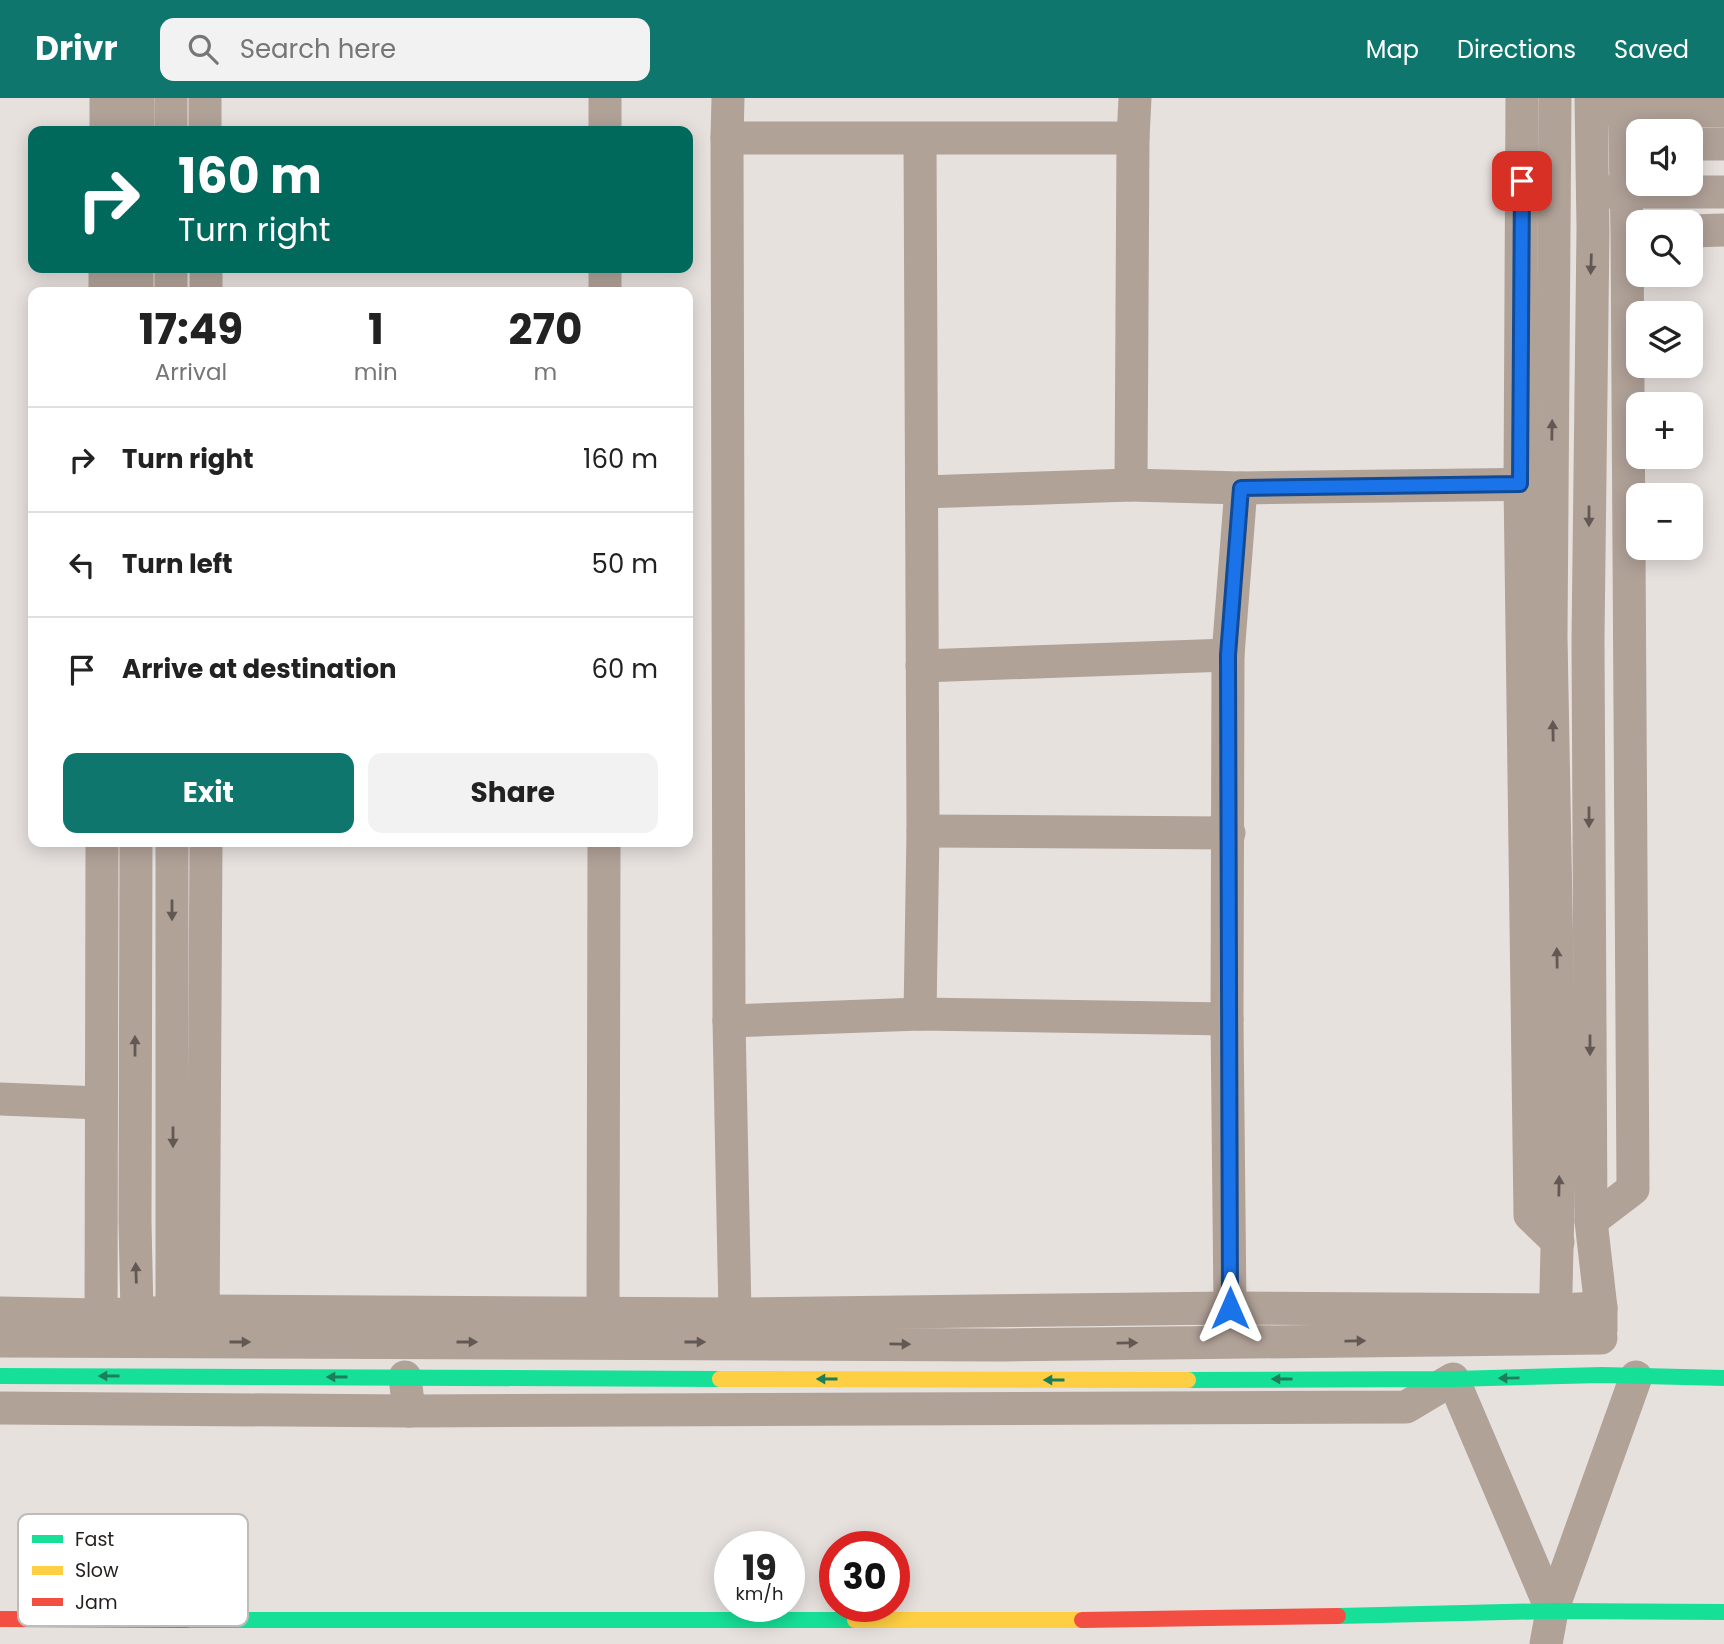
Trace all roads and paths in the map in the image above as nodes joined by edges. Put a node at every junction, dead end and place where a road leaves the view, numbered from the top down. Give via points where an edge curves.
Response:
1 (106, 98) edge
2 (138, 98) edge
3 (171, 98) edge
4 (205, 98) edge
5 (605, 98) edge
6 (728, 98) edge
7 (1135, 98) edge
8 (1522, 98) edge
9 (1555, 98) edge
10 (1591, 103) edge
11 (1624, 104) edge
12 (1724, 111) edge
13 (106, 126) edge
14 (138, 126) edge
15 (171, 126) edge
16 (205, 126) edge
17 (605, 126) edge
18 (727, 138) junction
19 (1133, 138) junction
20 (920, 139) junction
21 (1591, 144) junction
22 (1626, 144) edge
23 (1703, 144) edge
24 (1724, 144) edge
25 (1626, 191) edge
26 (1592, 192) junction
27 (1703, 192) edge
28 (1724, 192) edge
29 (1593, 229) junction
30 (1724, 230) edge
31 (1626, 231) edge
32 (1703, 231) edge
33 (1633, 287) edge
34 (1536, 484) junction
35 (1131, 485) junction
36 (1241, 488) junction
37 (923, 492) junction
38 (1551, 636) junction
39 (1588, 639) junction
40 (1228, 655) junction
41 (922, 666) junction
42 (923, 831) junction
43 (1228, 833) junction
44 (102, 847) edge
45 (136, 847) edge
46 (172, 847) edge
47 (206, 847) edge
48 (604, 847) edge
49 (920, 1014) junction
50 (1227, 1019) junction
51 (729, 1021) junction
52 (0, 1099) edge
53 (100, 1103) junction
54 (1591, 1222) junction
55 (1558, 1242) junction
56 (1230, 1308) junction
57 (0, 1313) edge
58 (603, 1314) junction
59 (1601, 1323) junction
60 (1556, 1324) junction
61 (188, 1326) junction
62 (101, 1328) junction
63 (136, 1328) junction
64 (734, 1328) junction
65 (0, 1341) edge
66 (1004, 1345) junction
67 (1602, 1375) junction
68 (0, 1376) edge
69 (405, 1377) junction
70 (1553, 1377) junction
71 (1636, 1377) junction
72 (1724, 1378) edge
73 (1452, 1379) junction
74 (1002, 1380) junction
75 (0, 1408) edge
76 (409, 1411) junction
77 (1552, 1611) junction
78 (1724, 1612) edge
79 (0, 1619) edge
80 (18, 1620) edge
81 (207, 1626) edge
82 (384, 1632) edge
83 (773, 1632) edge
84 (1157, 1632) edge
85 (1546, 1644) edge

1 - 13 street
2 - 14 street
3 - 15 street
4 - 16 street
5 - 17 street
6 - 18 street
7 - 19 street
8 - 34 street
34 -> 9 street
10 - 11 street
10 - 21 street
11 - 12 street
18 - 20 street
18 - 51 street
19 - 20 street
19 - 35 street
20 - 37 street
21 - 22 street
21 - 26 street
23 - 24 street
25 - 26 street
26 - 29 street
27 - 28 street
29 - 31 street
29 -> 39 street
30 - 32 street
33 - 54 street via 1633,1189
34 - 36 street
34 - 38 street
34 - 55 street via 1530,1215
35 - 36 street
35 - 37 street
36 - 40 street
37 - 41 street
38 - 39 street
55 -> 38 street
39 -> 54 street
40 - 41 street
40 - 43 street
41 - 42 street
42 - 43 street
42 - 49 street
43 - 50 street
44 - 53 street
63 -> 45 street
46 -> 61 street
47 - 61 street
48 - 58 street
49 - 50 street
49 - 51 street
50 - 56 street
51 - 64 street
52 - 53 street
53 - 62 street
54 - 59 street
55 - 60 street
56 - 60 street
56 - 64 street
57 - 62 street
58 - 61 street
58 - 64 street
59 - 60 street
59 - 67 street
66 -> 60 street
60 - 70 street
61 - 63 street
61 -> 64 street
62 - 63 street
62 - 65 street
64 -> 66 street
66 - 74 street
67 - 70 street
67 - 71 street
69 -> 68 street
74 -> 69 street
69 - 76 street
70 -> 73 street
71 - 72 street
71 - 77 street
73 -> 74 street
73 - 76 street via 1406,1407
73 - 77 street
75 - 76 street
77 - 78 street
77 - 84 street
77 - 85 street
79 - 80 street
81 - 82 street
82 - 83 street
83 - 84 street

